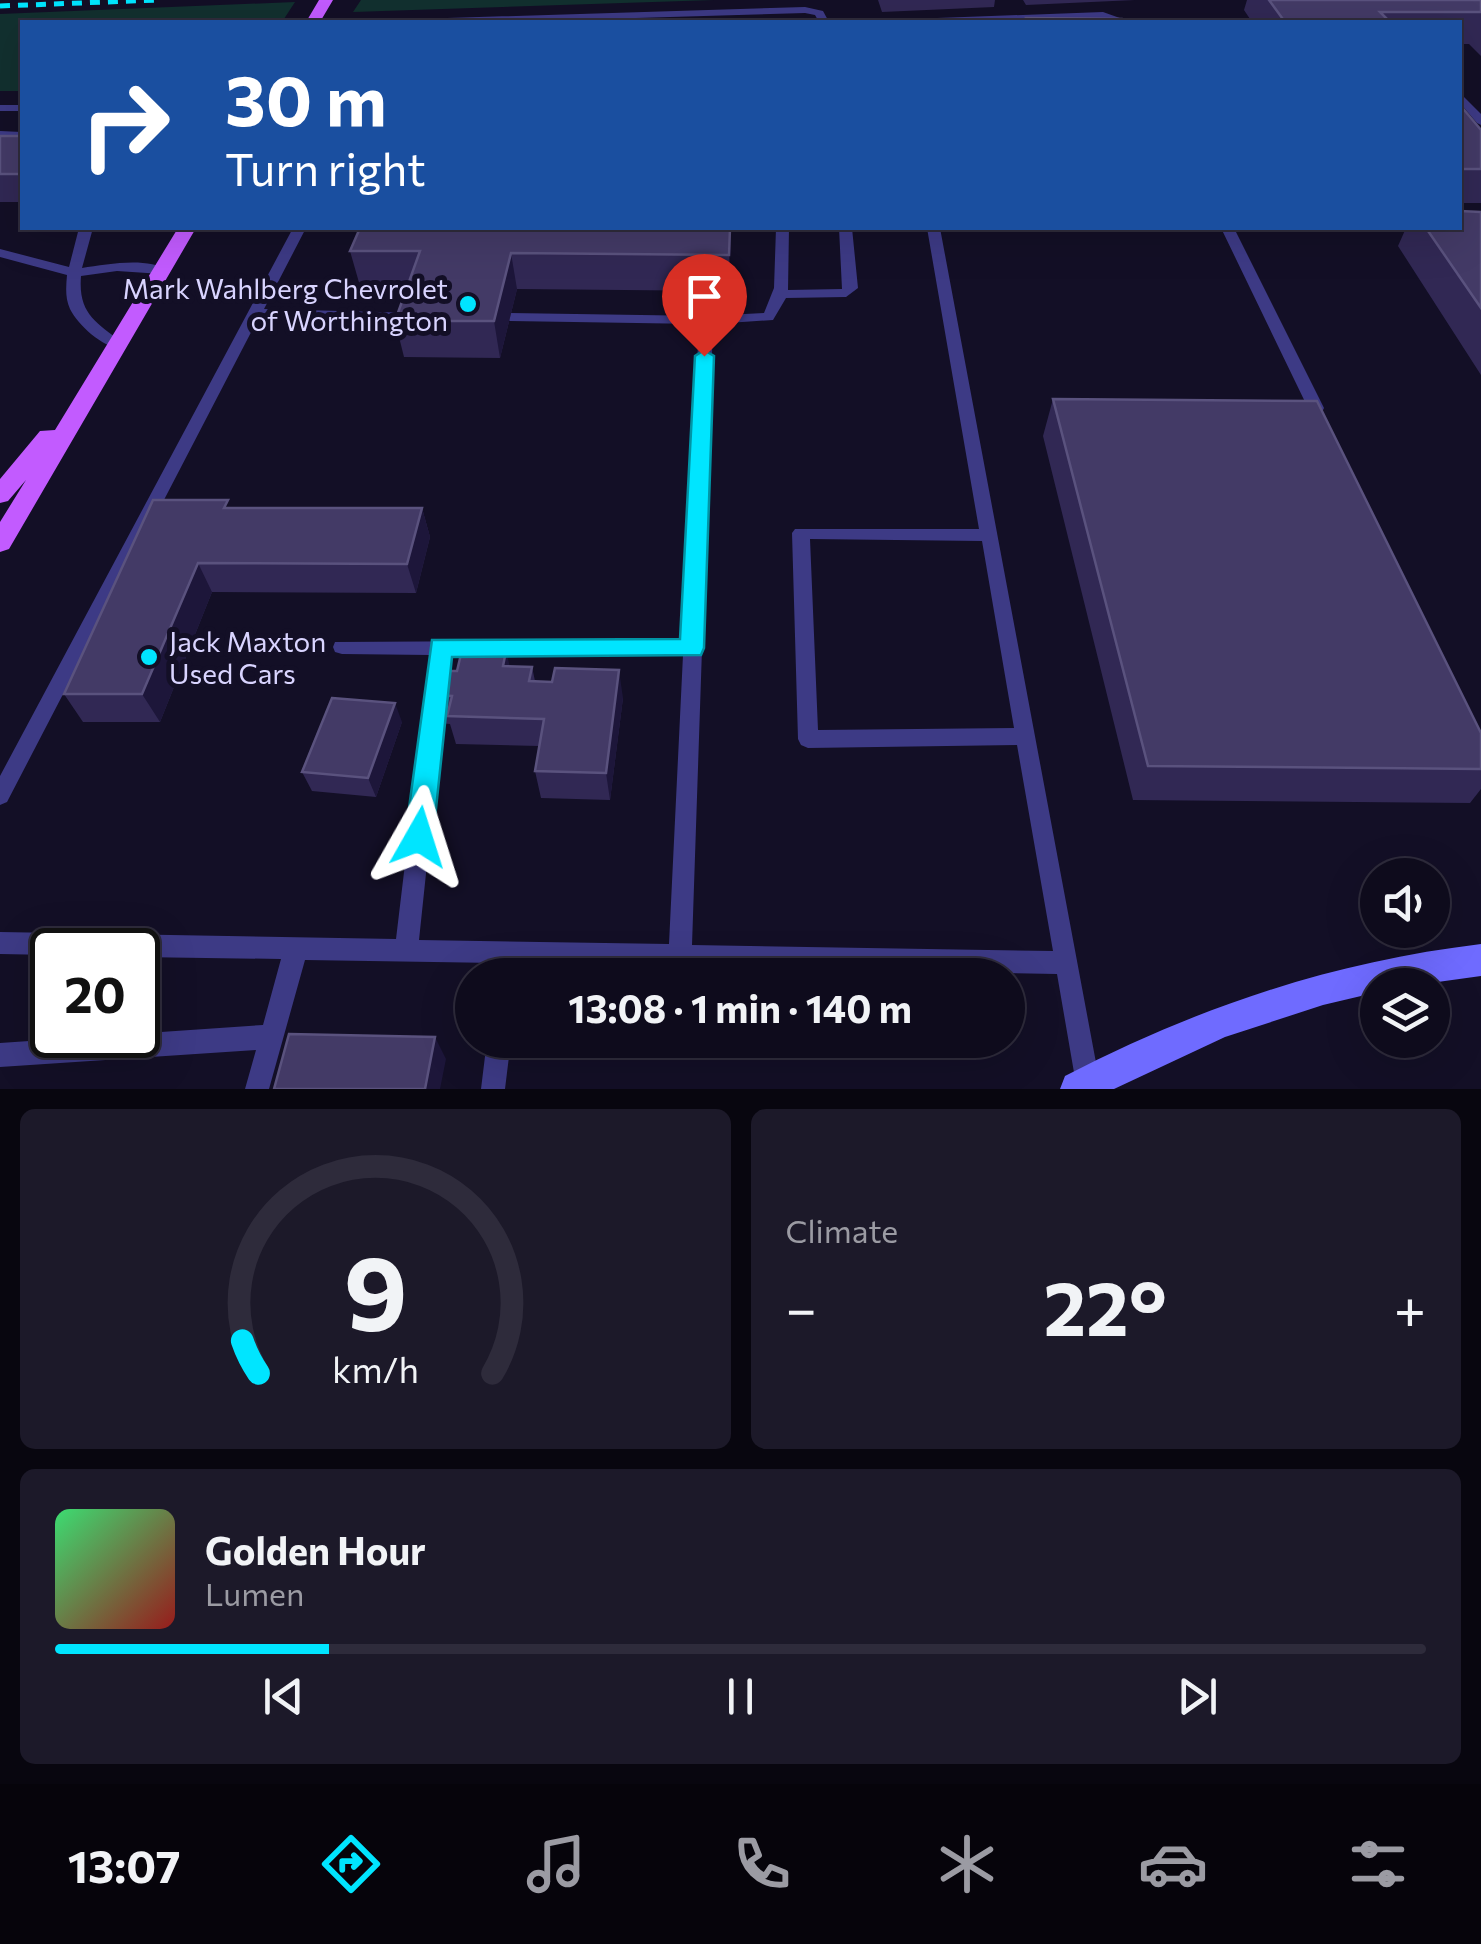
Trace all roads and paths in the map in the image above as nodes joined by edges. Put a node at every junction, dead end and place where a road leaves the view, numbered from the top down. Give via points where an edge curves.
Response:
1 (481, 20) edge
2 (823, 20) edge
3 (965, 20) edge
4 (1120, 20) edge
5 (1462, 98) edge
6 (1481, 121) edge
7 (85, 230) edge
8 (186, 230) edge
9 (298, 230) edge
10 (782, 230) edge
11 (846, 230) edge
12 (934, 230) edge
13 (1229, 230) edge
14 (0, 253) edge
15 (162, 270) junction
16 (74, 273) junction
17 (780, 294) junction
18 (254, 313) junction
19 (419, 316) edge
20 (510, 317) dead end
21 (706, 320) junction
22 (110, 355) junction
23 (1316, 408) edge
24 (0, 495) edge
25 (989, 535) junction
26 (0, 543) edge
27 (342, 647) dead end
28 (440, 647) junction
29 (692, 648) junction
30 (1025, 736) junction
31 (0, 796) edge
32 (0, 943) edge
33 (296, 949) junction
34 (406, 951) junction
35 (680, 956) junction
36 (461, 958) edge
37 (637, 958) edge
38 (1481, 960) edge
39 (1066, 963) junction
40 (272, 1037) junction
41 (0, 1056) edge
42 (497, 1058) edge
43 (1083, 1086) edge
44 (258, 1089) edge
45 (493, 1089) edge

1 - 2 lane via 805,10
3 - 4 lane
5 - 6 lane
7 - 16 lane
8 - 15 main road
9 - 18 lane
10 - 17 lane
11 - 17 lane via 846,293
12 - 25 lane
13 - 23 lane
14 - 16 lane
15 - 16 lane via 117,266
15 - 22 main road
16 - 22 lane via 75,309
17 - 21 lane via 768,317
18 - 19 lane
18 - 31 lane
20 - 21 lane
21 - 29 lane
22 - 24 main road
22 - 26 main road
25 - 30 lane
25 - 30 lane via 801,533 808,739
27 - 28 lane
28 - 29 lane
28 - 34 lane
29 - 35 lane
30 - 39 lane
32 - 33 lane
33 - 34 lane
33 - 40 lane
34 - 36 lane
35 - 37 lane
35 - 39 lane
38 - 43 main road via 1327,985 1216,1021
39 - 43 lane
40 - 41 lane
40 - 44 lane
42 - 45 lane

